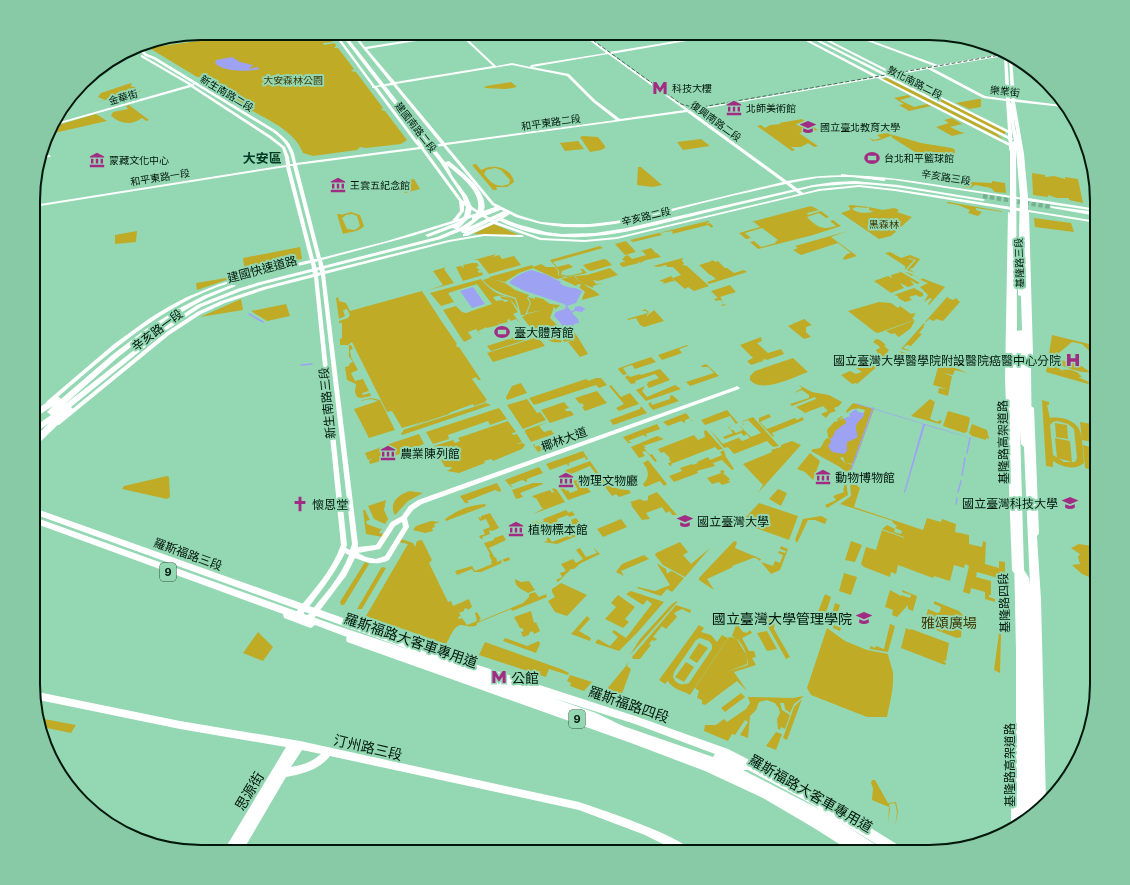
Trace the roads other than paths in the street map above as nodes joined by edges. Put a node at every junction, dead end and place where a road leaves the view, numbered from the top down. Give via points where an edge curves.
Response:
1 (192, 40) edge
2 (338, 40) edge
3 (347, 40) edge
4 (351, 40) edge
5 (358, 40) edge
6 (419, 40) edge
7 (467, 40) edge
8 (592, 40) edge
9 (595, 40) edge
10 (691, 40) edge
11 (806, 40) edge
12 (816, 40) edge
13 (826, 40) edge
14 (866, 40) edge
15 (870, 40) edge
16 (164, 44) edge
17 (365, 48) junction
18 (141, 51) edge
19 (138, 52) edge
20 (992, 52) edge
21 (611, 53) junction
22 (995, 55) joint
23 (1006, 60) edge
24 (1011, 63) edge
25 (936, 65) junction
26 (526, 66) junction
27 (496, 67) junction
28 (929, 68) junction
29 (374, 74) junction
30 (892, 74) junction
31 (884, 75) junction
32 (876, 76) junction
33 (394, 83) junction
34 (197, 84) junction
35 (191, 86) junction
36 (373, 87) junction
37 (1011, 101) junction
38 (1059, 106) edge
39 (689, 110) junction
40 (619, 119) junction
41 (61, 123) edge
42 (1010, 132) junction
43 (1014, 138) junction
44 (443, 143) junction
45 (421, 146) junction
46 (1011, 146) junction
47 (1021, 146) junction
48 (445, 162) junction
49 (295, 163) junction
50 (287, 164) junction
51 (843, 175) junction
52 (786, 182) junction
53 (897, 185) junction
54 (796, 186) junction
55 (859, 186) junction
56 (805, 193) junction
57 (1011, 197) junction
58 (983, 198) tunnel mouth
59 (1026, 199) junction
60 (40, 201) edge
61 (461, 201) junction
62 (40, 205) edge
63 (1010, 209) junction
64 (1090, 209) edge
65 (1020, 210) junction
66 (1027, 211) junction
67 (1090, 213) edge
68 (498, 214) junction
69 (480, 215) junction
70 (1090, 217) edge
71 (1090, 221) edge
72 (447, 226) junction
73 (1018, 230) junction
74 (534, 237) junction
75 (446, 240) junction
76 (320, 259) junction
77 (313, 261) junction
78 (320, 274) junction
79 (208, 289) junction
80 (1020, 295) joint
81 (216, 305) junction
82 (164, 320) junction
83 (163, 330) junction
84 (149, 335) junction
85 (1008, 383) joint
86 (78, 387) junction
87 (737, 388) dead end
88 (90, 389) junction
89 (40, 410) edge
90 (40, 411) edge
91 (51, 414) junction
92 (40, 422) edge
93 (40, 425) edge
94 (40, 437) edge
95 (40, 438) edge
96 (1028, 458) junction
97 (40, 513) edge
98 (404, 518) junction
99 (40, 519) edge
100 (40, 522) edge
101 (40, 527) edge
102 (343, 550) junction
103 (353, 553) junction
104 (1014, 561) junction
105 (305, 615) junction
106 (333, 619) joint
107 (1016, 628) junction
108 (1028, 630) junction
109 (1039, 634) junction
110 (40, 696) edge
111 (296, 744) junction
112 (329, 751) junction
113 (724, 761) junction
114 (761, 771) junction
115 (285, 773) junction
116 (741, 774) junction
117 (767, 794) junction
118 (1045, 796) edge
119 (1040, 801) edge
120 (1032, 808) edge
121 (1022, 815) edge
122 (1015, 820) edge
123 (232, 845) edge
124 (241, 845) edge
125 (675, 845) edge
126 (851, 845) edge
127 (866, 845) edge
128 (872, 845) edge
129 (888, 845) edge

1 - 16 main road
2 - 36 main road, 建國南路二段
3 - 29 highway, 建國快速道路
4 - 48 highway, 建國快速道路
5 - 17 main road, 建國南路二段
6 - 17 main road
7 - 27 main road
8 - 21 main road, 復興南路二段
9 - 21 main road, 復興南路二段
10 - 21 main road
11 - 32 main road, 敦化南路二段
12 - 31 main road, 敦化南路二段
13 - 30 main road, 敦化南路二段
14 - 25 main road
15 - 25 main road
17 - 33 main road, 建國南路二段
18 - 34 main road, 新生南路二段
19 - 35 main road, 新生南路二段
20 - 22 main road
21 - 26 main road
21 - 39 main road, 復興南路二段
22 - 25 main road
23 - 37 main road
24 - 37 main road
25 - 28 main road
25 - 30 main road
26 - 27 main road via 512,64
26 - 40 main road via 568,75 594,101
27 - 33 main road
28 - 30 main road
28 - 37 main road, 樂業街 via 984,97
29 - 45 highway via 377,82 418,134
29 - 48 highway, 建國快速道路
30 - 31 main road, 和平東路二段
30 - 42 main road, 敦化南路二段
31 - 32 main road, 和平東路二段
31 - 43 main road, 敦化南路二段
32 - 39 main road, 和平東路二段
32 - 46 main road, 敦化南路二段
33 - 36 main road
33 - 44 main road, 建國南路二段
34 - 35 main road, 金華街
34 - 49 main road, 新生南路二段 via 282,138 291,148
35 - 41 main road, 金華街
35 - 50 main road, 新生南路二段 via 280,144 286,153
36 - 45 main road, 建國南路二段
37 - 38 main road, 樂業街
37 - 42 main road, 基隆路三段
37 - 43 highway, 基隆路高架道路
39 - 40 main road, 和平東路二段
39 - 52 main road, 復興南路二段
39 - 54 main road, 復興南路二段
40 - 44 main road, 和平東路二段
42 - 43 main road, 基隆路三段
42 - 43 main road, 敦化南路二段
43 - 46 main road, 基隆路三段
43 - 47 main road, 基隆路三段
43 - 47 main road, 敦化南路二段
43 - 73 highway via 1019,195
43 - 73 highway, 基隆路高架道路
43 - 73 highway, 基隆路高架道路 via 1022,168 1023,196
44 - 45 main road, 和平東路二段
44 - 68 main road, 建國南路二段
45 - 49 main road, 和平東路二段
45 - 61 main road, 建國南路二段
46 - 57 main road, 基隆路三段
47 - 59 main road, 基隆路三段
48 - 68 highway, 建國快速道路 via 476,198
48 - 82 highway, 建國快速道路 via 470,206 465,220 452,230 239,287
48 - 83 highway, 建國快速道路 via 467,181 482,202 479,213 468,226 439,238 239,290 190,311
49 - 50 main road, 和平東路二段
49 - 76 main road, 新生南路三段
50 - 60 main road, 和平東路一段
50 - 62 main road, 和平東路一段
50 - 77 main road, 新生南路三段
51 - 53 main road
51 - 54 main road, 辛亥路三段 via 822,176
51 - 57 main road, 辛亥路三段 via 885,177
52 - 54 main road, 復興南路二段
52 - 68 main road, 辛亥路二段 via 606,224 551,224
53 - 54 main road via 848,182
53 - 55 main road
53 - 58 main road
54 - 56 main road, 復興南路二段
54 - 68 main road, 辛亥路二段 via 627,230 595,235 540,233
55 - 56 main road, 辛亥路三段
55 - 63 main road, 辛亥路三段
56 - 74 main road, 辛亥路二段 via 617,238 577,241
57 - 59 main road, 辛亥路三段
57 - 63 main road, 基隆路三段
59 - 64 main road, 辛亥路三段
59 - 66 main road, 基隆路三段
61 - 69 main road, 建國南路二段
61 - 72 main road via 463,207 460,215
63 - 65 main road, 辛亥路三段
63 - 85 main road, 基隆路三段
65 - 66 main road, 辛亥路三段
65 - 80 main road
66 - 71 main road, 辛亥路三段
66 - 109 main road, 基隆路三段
67 - 70 main road via 1052,209
68 - 69 highway
68 - 74 main road, 辛亥路二段
68 - 75 highway
69 - 72 main road
69 - 82 highway via 437,232 237,285 189,304
72 - 76 main road
73 - 96 highway, 基隆路高架道路 via 1027,368
73 - 121 highway, 基隆路高架道路 via 1014,360
74 - 75 main road, 辛亥路二段 via 490,235
75 - 78 main road, 辛亥路二段
75 - 83 highway via 240,292 199,309
76 - 77 main road
76 - 78 main road, 新生南路三段
77 - 78 main road, 新生南路三段
77 - 79 main road, 辛亥路一段 via 246,276
78 - 81 main road, 辛亥路一段 via 265,288
78 - 102 main road, 新生南路三段
78 - 103 main road, 新生南路三段 via 354,544
79 - 84 highway via 191,305
79 - 89 main road, 辛亥路一段 via 187,298 154,318
80 - 96 highway via 1022,432
81 - 84 highway via 185,312
81 - 95 main road, 辛亥路一段 via 167,334
82 - 86 highway, 建國快速道路
83 - 88 highway, 建國快速道路
84 - 91 highway
85 - 104 main road, 基隆路四段
86 - 90 highway
86 - 91 highway, 建國快速道路
87 - 98 main road, 椰林大道 via 420,502 411,508
88 - 91 highway, 建國快速道路
88 - 94 highway
91 - 92 highway, 建國快速道路
91 - 93 highway, 建國快速道路
96 - 119 highway, 基隆路高架道路 via 1036,600
97 - 105 main road, 羅斯福路三段 / 9
98 - 103 main road, 椰林大道 via 393,524 378,547
98 - 103 main road via 406,527 383,562 356,557
99 - 105 main road, 9
100 - 105 main road, 9
101 - 105 main road, 羅斯福路三段 / 9
102 - 103 main road
102 - 105 main road
103 - 105 main road, 新生南路三段 via 346,569
104 - 107 main road, 基隆路四段
104 - 108 highway via 1026,586
105 - 106 main road, 羅斯福路三段 / 9
105 - 113 main road, 羅斯福路大客車專用道 / 9
105 - 116 main road, 羅斯福路大客車專用道 / 9 via 593,716 621,730 707,759
105 - 117 main road, 羅斯福路三段 / 9 via 327,629 631,738 707,767
106 - 114 main road, 羅斯福路四段 / 9 via 635,720 728,754
107 - 108 main road
107 - 122 main road, 基隆路四段
108 - 109 main road
108 - 120 highway
109 - 118 main road
110 - 111 main road, 汀州路三段 via 180,725
111 - 112 main road, 汀州路三段
111 - 115 main road, 思源街
111 - 123 main road, 思源街
112 - 115 main road via 323,760 314,765
112 - 125 main road, 汀州路三段 via 579,806 618,819
113 - 114 main road, 羅斯福路大客車專用道 / 9
113 - 128 main road, 羅斯福路大客車專用道 / 9 via 807,804
114 - 129 main road, 羅斯福路四段 / 9 via 833,810
115 - 124 main road, 思源街
116 - 117 main road, 羅斯福路大客車專用道 / 9
116 - 127 main road, 羅斯福路大客車專用道 / 9 via 819,815
117 - 126 main road, 9

